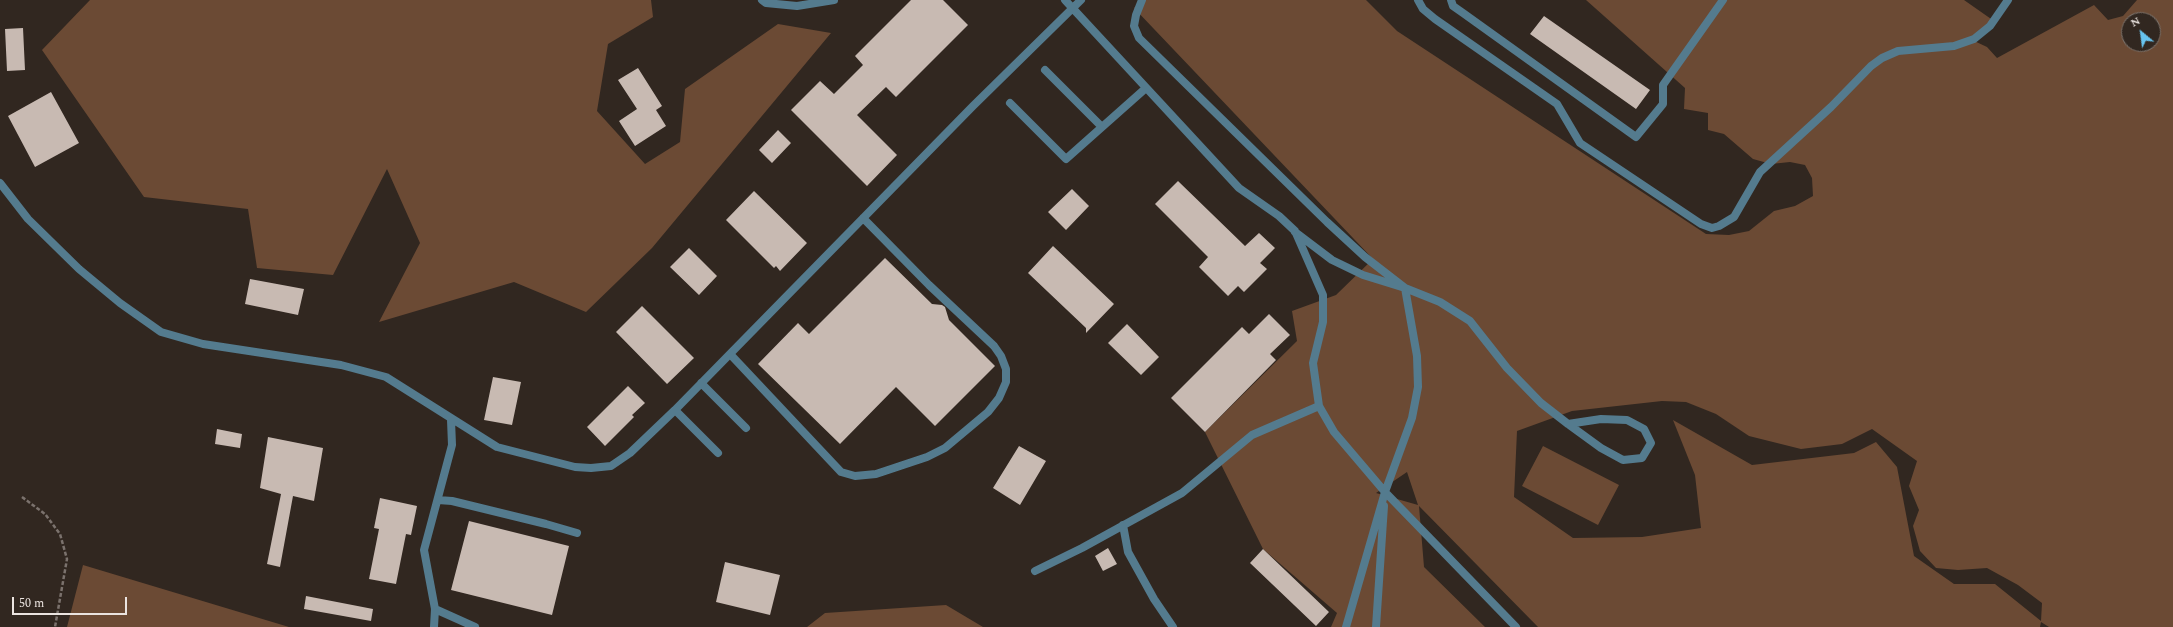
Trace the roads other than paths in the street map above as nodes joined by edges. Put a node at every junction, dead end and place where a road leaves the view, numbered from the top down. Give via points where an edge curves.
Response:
1 (762, 0) edge
2 (834, 0) edge
3 (1065, 0) edge
4 (1081, 0) edge
5 (1142, 0) edge
6 (1418, 0) edge
7 (1451, 0) edge
8 (1723, 0) edge
9 (2008, 0) edge
10 (1073, 8) junction
11 (1045, 70) dead end
12 (1146, 88) junction
13 (1010, 103) dead end
14 (1102, 127) junction
15 (0, 183) edge
16 (863, 218) junction
17 (1295, 231) junction
18 (1406, 288) junction
19 (730, 354) junction
20 (702, 383) junction
21 (1319, 406) junction
22 (675, 410) junction
23 (451, 420) junction
24 (1568, 424) junction
25 (746, 428) dead end
26 (718, 453) dead end
27 (1385, 492) junction
28 (438, 500) junction
29 (1123, 526) junction
30 (577, 534) dead end
31 (1035, 571) dead end
32 (435, 609) junction
33 (434, 627) edge
34 (475, 627) edge
35 (1173, 627) edge
36 (1346, 627) edge
37 (1376, 627) edge
38 (1516, 627) edge

1 - 2 lane via 766,4 797,6
3 - 10 lane
4 - 10 lane
5 - 18 lane via 1134,26 1139,38 1327,222 1365,257
6 - 9 lane via 1423,9 1435,19 1557,104 1580,143 1700,224 1712,228 1734,217 1760,172 1831,107 1871,66 1898,51 1954,46 1974,39 1990,26
7 - 8 lane via 1453,6 1462,13 1636,137 1663,104 1663,85
10 - 12 lane
10 - 16 lane
11 - 14 lane
12 - 14 lane
12 - 17 lane via 1239,188 1279,216
13 - 14 lane via 1066,159
15 - 23 lane via 28,219 79,269 161,332 203,344 341,365 386,376
16 - 19 lane
16 - 19 lane via 1001,356 1006,382 999,398 988,412 945,448 927,457 876,474 855,476 841,472
17 - 18 lane via 1332,260 1363,275
17 - 21 lane via 1323,295 1323,322 1313,363
18 - 24 lane via 1440,302 1470,321 1507,368 1541,403
18 - 27 lane via 1418,356 1418,387 1412,418
19 - 20 lane
20 - 22 lane
20 - 25 lane
21 - 27 lane via 1334,432
21 - 29 lane via 1252,435 1182,492
22 - 23 lane via 623,458 611,466 590,468 575,467 496,447
22 - 26 lane
23 - 28 lane via 452,445
24 - 24 lane via 1601,448 1623,460 1642,458 1651,443 1644,429 1627,420
27 - 36 lane
27 - 37 lane
27 - 38 lane
28 - 30 lane via 546,524
28 - 32 lane via 424,550
29 - 31 lane
29 - 35 lane via 1128,552
32 - 33 lane
32 - 34 lane

